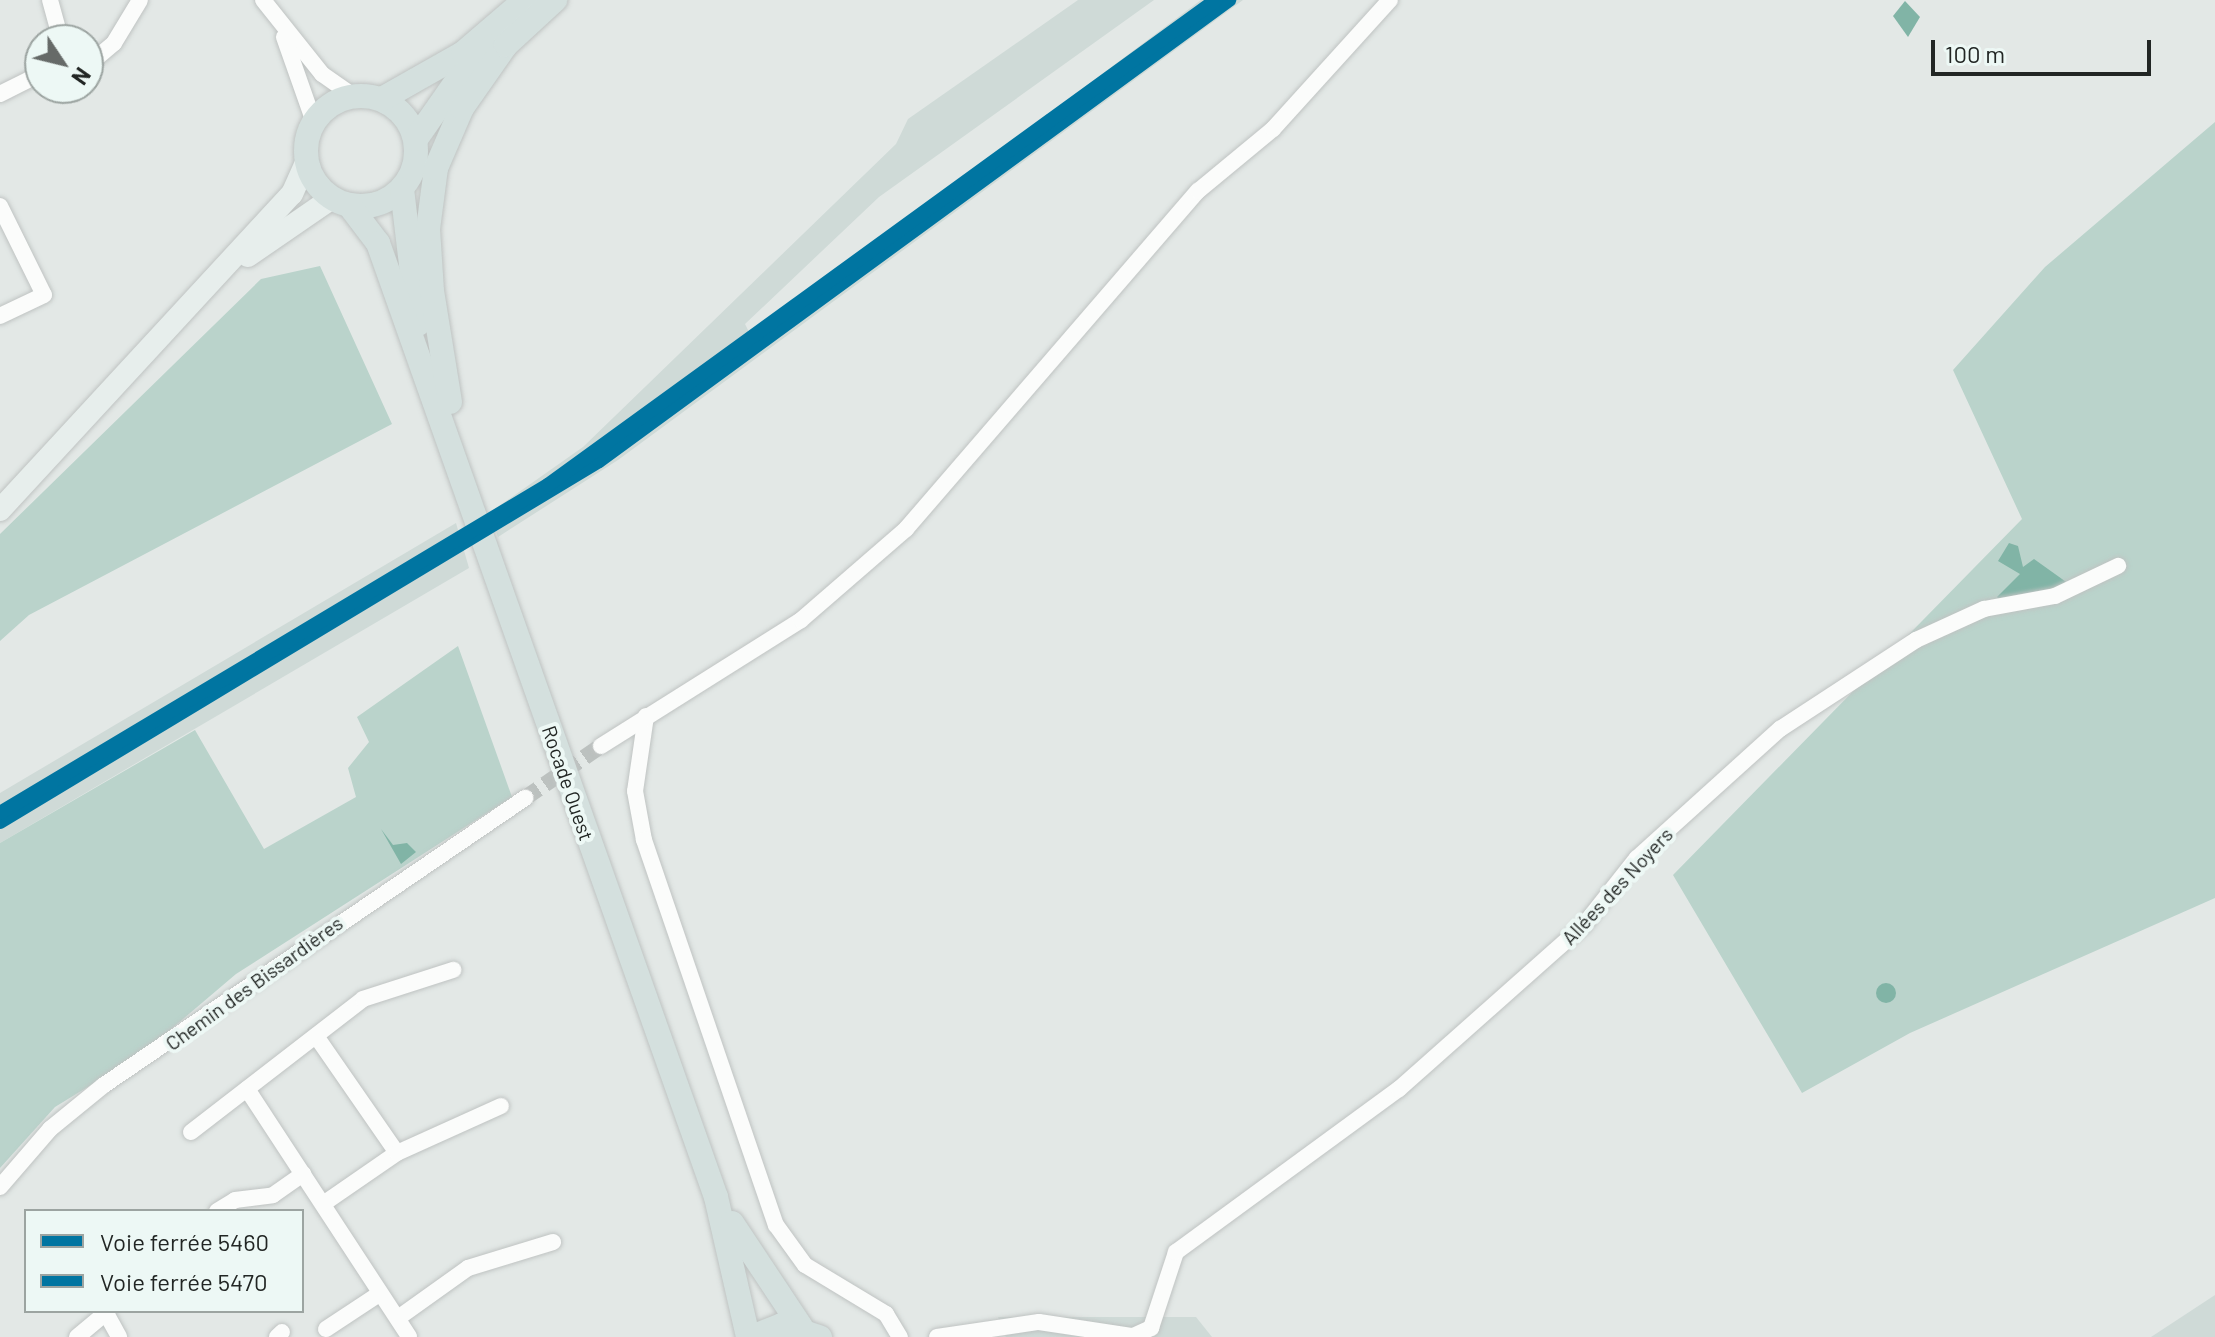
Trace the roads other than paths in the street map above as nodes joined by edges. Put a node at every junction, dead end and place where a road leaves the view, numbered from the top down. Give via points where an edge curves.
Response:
1 (50, 0) edge
2 (140, 0) edge
3 (263, 0) edge
4 (525, 0) edge
5 (554, 0) edge
6 (1390, 0) edge
7 (277, 21) junction
8 (57, 24) edge
9 (104, 51) edge
10 (24, 82) edge
11 (0, 94) edge
12 (354, 96) junction
13 (382, 99) junction
14 (314, 122) junction
15 (416, 139) junction
16 (307, 161) junction
17 (402, 189) junction
18 (340, 201) junction
19 (0, 206) edge
20 (215, 281) junction
21 (0, 316) edge
22 (423, 366) junction
23 (453, 455) junction
24 (0, 510) edge
25 (2118, 566) dead end
26 (646, 716) junction
27 (601, 746) tunnel mouth
28 (525, 798) tunnel mouth
29 (453, 970) dead end
30 (316, 1036) junction
31 (247, 1089) junction
32 (501, 1106) dead end
33 (191, 1132) dead end
34 (397, 1153) junction
35 (303, 1174) junction
36 (0, 1187) edge
37 (716, 1197) junction
38 (323, 1204) junction
39 (220, 1209) edge
40 (553, 1242) dead end
41 (379, 1294) junction
42 (108, 1313) edge
43 (398, 1318) junction
44 (326, 1329) dead end
45 (811, 1332) edge
46 (77, 1337) edge
47 (119, 1337) edge
48 (409, 1337) edge
49 (750, 1337) edge
50 (900, 1337) edge
51 (937, 1337) edge
52 (1133, 1337) edge

1 - 8 street
2 - 9 street
3 - 7 street
4 - 13 main road via 463,53
5 - 15 main road via 458,79
5 - 23 main road via 479,83 436,168 430,260 439,358 457,431
6 - 26 street via 1273,129 1188,202 906,529 801,620
7 - 12 street via 322,74
7 - 14 street
10 - 11 street
12 - 13 main road
12 - 14 main road
13 - 15 main road via 397,108
14 - 16 main road
15 - 17 main road via 414,165
16 - 18 main road
16 - 20 main road via 292,194
17 - 18 main road via 377,204
17 - 22 main road, Rocade Ouest
18 - 20 main road
18 - 22 main road, Rocade Ouest via 378,243
19 - 21 street via 44,295
20 - 24 main road
22 - 23 main road, Rocade Ouest
23 - 37 main road, Rocade Ouest
25 - 52 street, Allées des Noyers via 2055,596 1984,609 1916,640 1780,729 1637,858 1584,925 1399,1089 1176,1252 1151,1328
26 - 27 street
26 - 50 street via 635,791 644,840 776,1225 805,1265 886,1314
28 - 36 street, Chemin des Bissardières via 104,1085 50,1129
29 - 30 street via 363,999
30 - 31 street
30 - 34 street
31 - 33 street
31 - 35 street
32 - 34 street
34 - 38 street
35 - 38 street
35 - 39 street via 273,1195 235,1200
37 - 45 main road, Rocade Ouest
37 - 49 main road, Rocade Ouest
38 - 41 street
40 - 43 street via 468,1268
41 - 43 street
41 - 44 street
42 - 46 street
42 - 47 street
43 - 48 street
45 - 49 main road via 782,1325
51 - 52 street via 1039,1322

